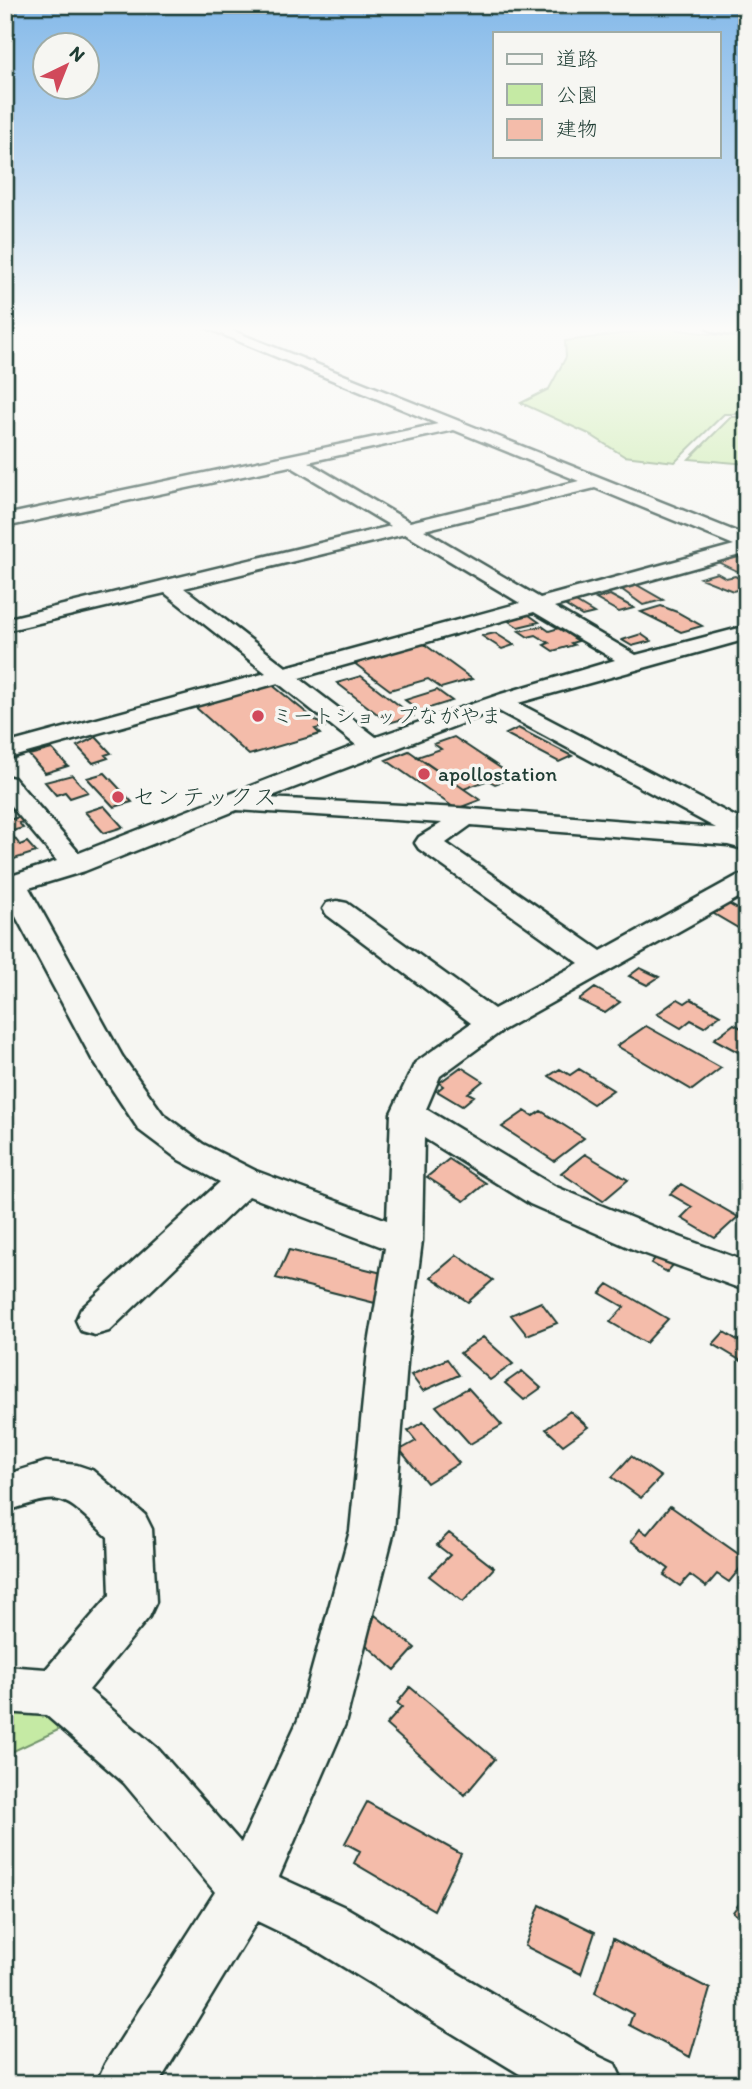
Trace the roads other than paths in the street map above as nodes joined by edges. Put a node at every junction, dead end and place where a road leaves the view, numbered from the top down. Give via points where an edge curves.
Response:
1 (452, 426) joint
2 (293, 460) junction
3 (594, 483) junction
4 (5, 521) edge
5 (407, 529) junction
6 (747, 545) edge
7 (169, 586) junction
8 (536, 605) junction
9 (5, 625) edge
10 (747, 632) edge
11 (633, 662) junction
12 (282, 675) junction
13 (499, 702) junction
14 (373, 747) junction
15 (5, 752) edge
16 (5, 783) edge
17 (234, 804) junction
18 (459, 816) junction
19 (747, 834) edge
20 (747, 842) edge
21 (75, 865) junction
22 (747, 882) edge
23 (9, 886) edge
24 (337, 909) dead end
25 (599, 964) junction
26 (492, 1023) junction
27 (408, 1113) junction
28 (244, 1180) junction
29 (404, 1241) junction
30 (747, 1277) edge
31 (95, 1321) dead end
32 (5, 1494) edge
33 (5, 1689) edge
34 (57, 1693) junction
35 (247, 1889) junction
36 (125, 2084) edge
37 (595, 2084) edge

1 - 2 street
1 - 3 street
2 - 4 street
2 - 5 street
3 - 5 street
3 - 6 street
5 - 7 street
5 - 8 street
6 - 8 street
7 - 9 street
7 - 12 street
8 - 11 street
8 - 12 street
10 - 11 street
11 - 13 street
12 - 14 street
12 - 15 street
13 - 14 street
13 - 19 street
14 - 17 street
16 - 21 street
17 - 18 street
17 - 21 street
18 - 20 street
18 - 25 street via 459,823 428,843
21 - 23 street
22 - 25 street
23 - 28 street via 108,1059 151,1122 191,1152
24 - 26 street
25 - 26 street
26 - 27 street via 426,1070
27 - 29 street
27 - 30 street via 542,1195
28 - 29 street
28 - 31 street
29 - 35 street via 388,1350 372,1531 321,1724
32 - 34 street via 46,1480 77,1483 130,1529 133,1602
33 - 34 street
34 - 35 street via 141,1766
35 - 36 street
35 - 37 street via 328,1927

